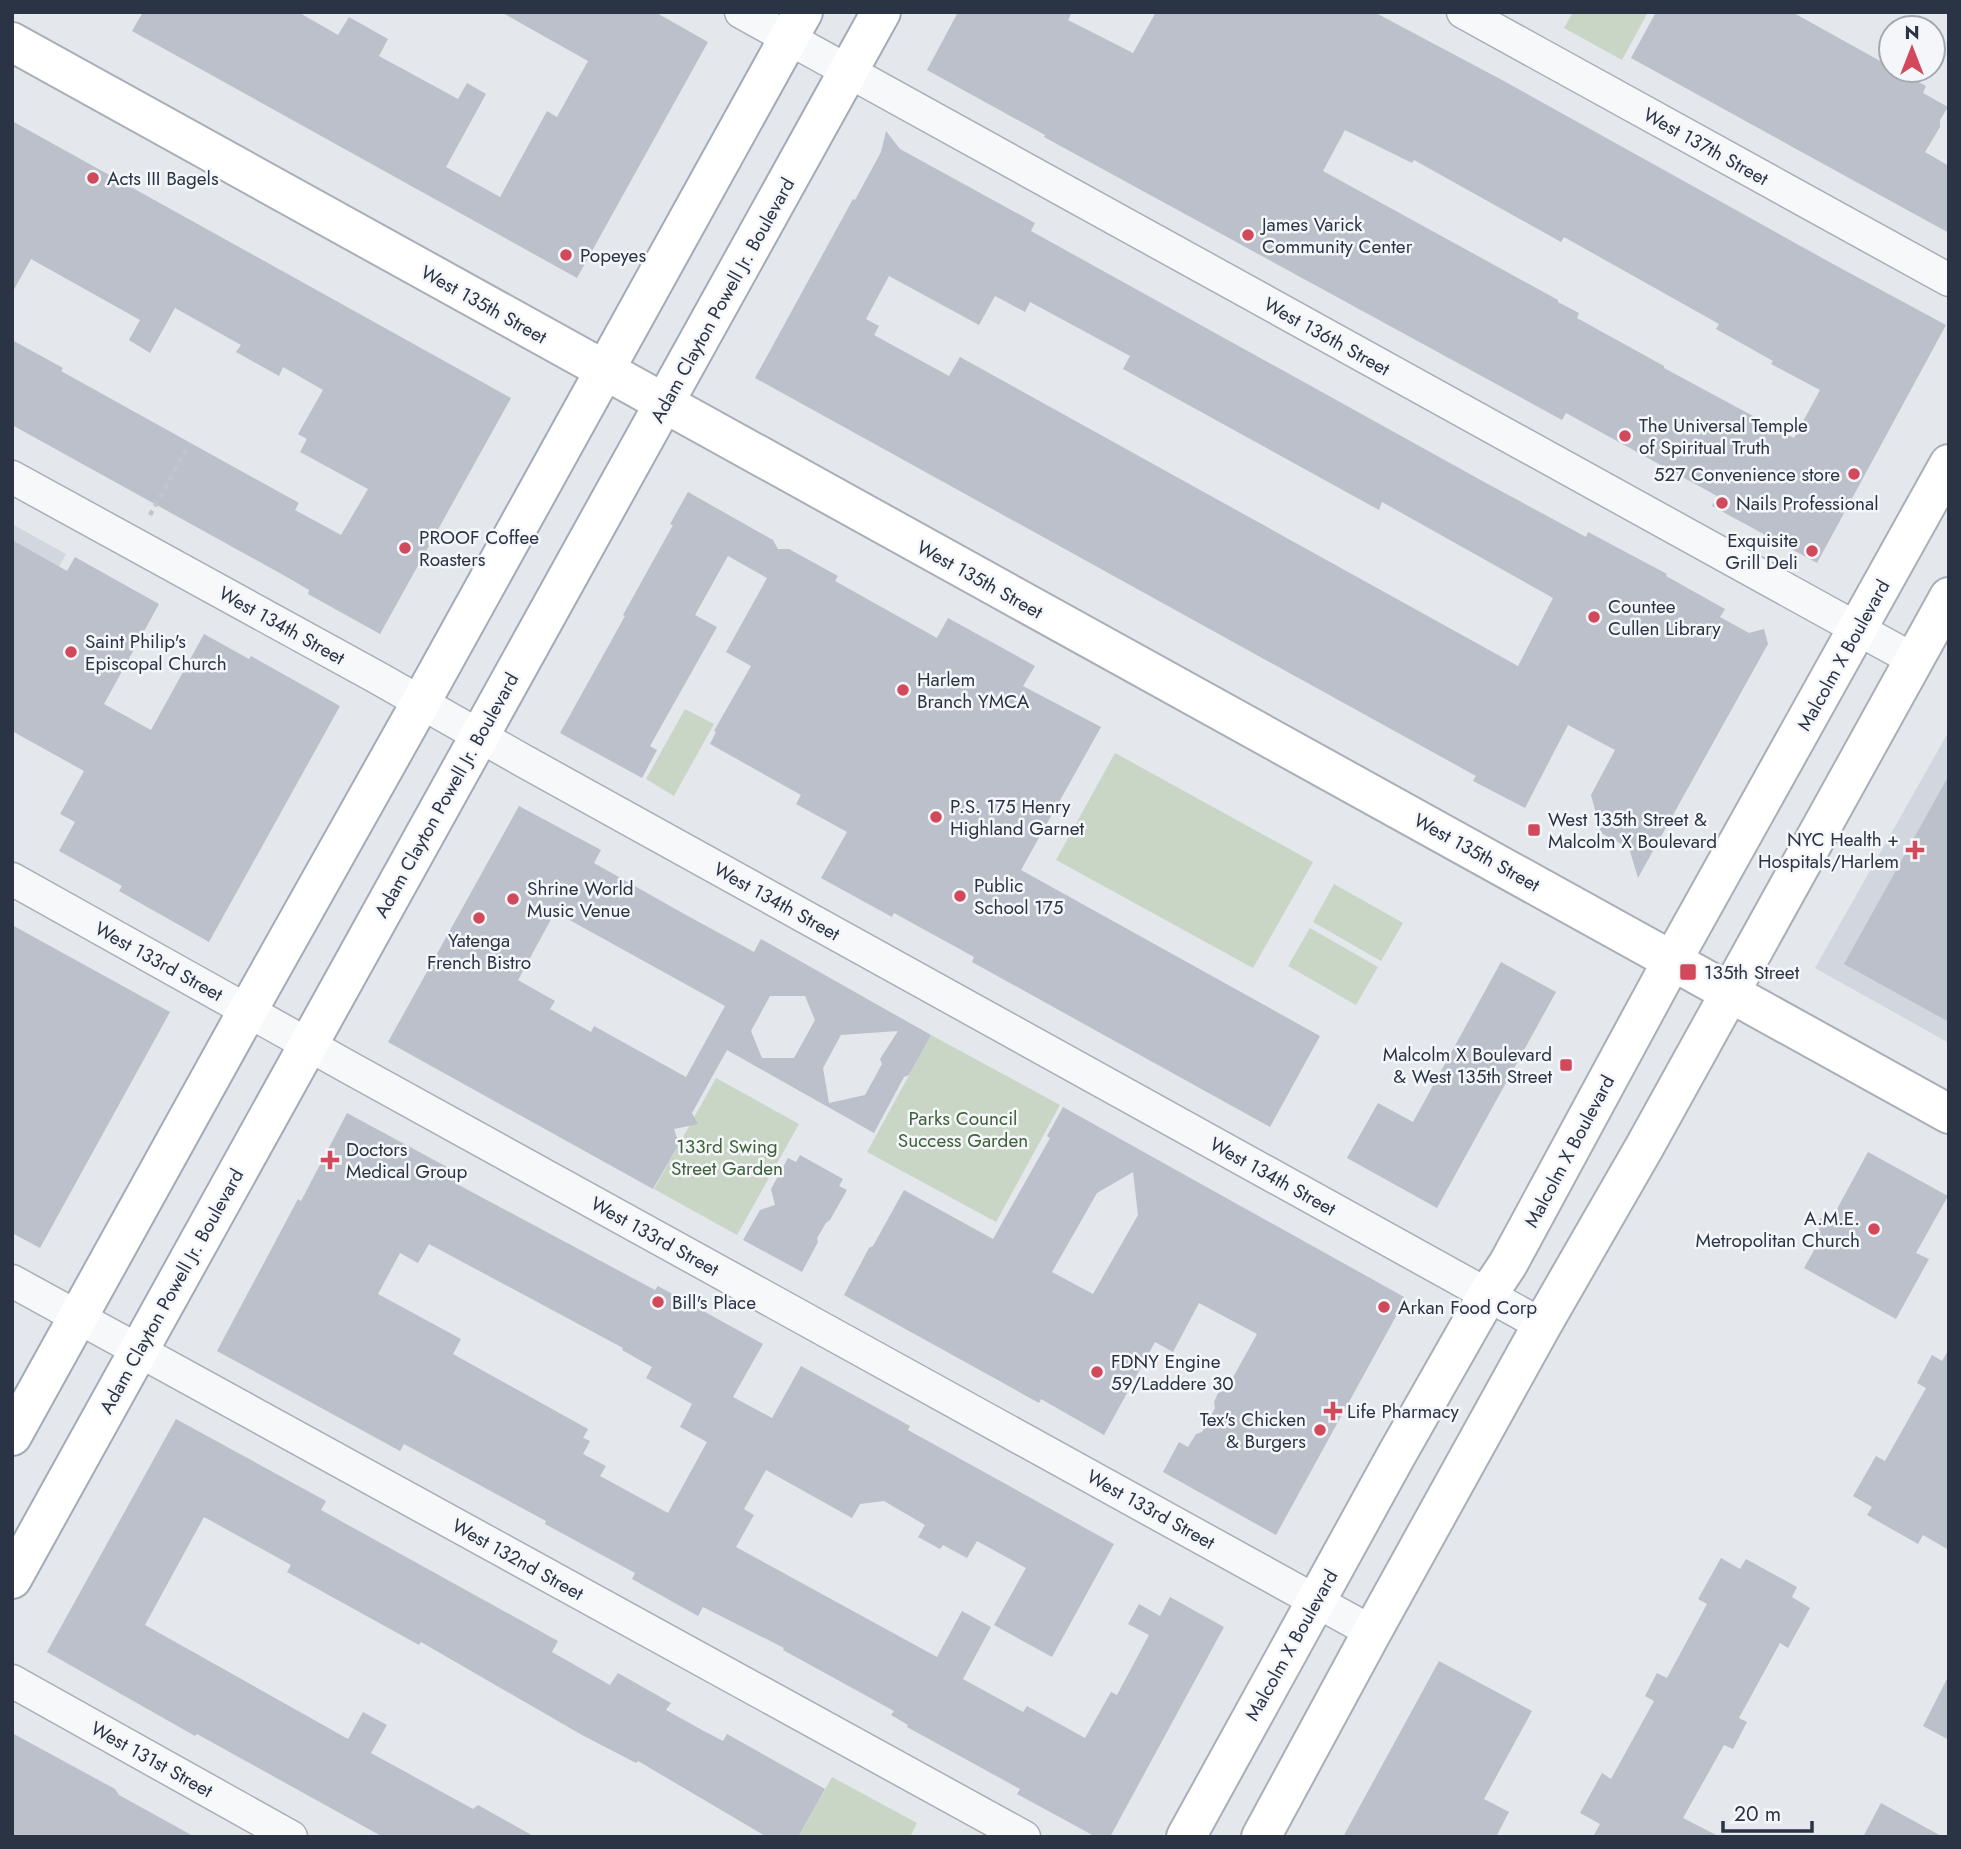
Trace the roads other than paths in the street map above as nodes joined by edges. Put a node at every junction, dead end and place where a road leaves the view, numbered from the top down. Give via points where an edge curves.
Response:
1 (741, 12) edge
2 (881, 12) edge
3 (1463, 12) edge
4 (796, 26) edge
5 (12, 42) edge
6 (848, 72) junction
7 (1949, 280) edge
8 (604, 371) junction
9 (664, 404) junction
10 (1949, 464) edge
11 (12, 477) edge
12 (1949, 597) edge
13 (1857, 629) junction
14 (1914, 660) junction
15 (421, 702) junction
16 (480, 736) junction
17 (12, 880) edge
18 (1672, 961) junction
19 (1730, 993) junction
20 (248, 1010) junction
21 (308, 1044) junction
22 (1949, 1114) edge
23 (12, 1281) edge
24 (1488, 1294) junction
25 (79, 1318) junction
26 (1542, 1325) junction
27 (139, 1350) junction
28 (12, 1436) edge
29 (12, 1579) edge
30 (1316, 1601) junction
31 (1372, 1632) junction
32 (12, 1681) edge
33 (291, 1837) edge
34 (1024, 1837) edge
35 (1185, 1837) edge
36 (1261, 1837) edge

1 - 4 street, West 136th Street
2 - 6 main road, Adam Clayton Powell Jr. Boulevard
3 - 7 street, West 137th Street
4 - 6 street, West 136th Street
4 - 8 main road
5 - 8 main road, West 135th Street
6 - 9 main road, Adam Clayton Powell Jr. Boulevard
6 - 13 street, West 136th Street
8 - 9 main road, West 135th Street
8 - 15 main road
9 - 16 main road, Adam Clayton Powell Jr. Boulevard
9 - 18 main road, West 135th Street
10 - 13 main road, Malcolm X Boulevard
11 - 15 street, West 134th Street
12 - 14 main road
13 - 14 street, West 136th Street
13 - 18 main road, Malcolm X Boulevard
14 - 19 main road
15 - 16 street, West 134th Street
15 - 20 main road
16 - 21 main road, Adam Clayton Powell Jr. Boulevard
16 - 24 street, West 134th Street
17 - 20 street, West 133rd Street
18 - 19 main road, West 135th Street
18 - 24 main road, Malcolm X Boulevard
19 - 22 main road, West 135th Street
19 - 26 main road
20 - 21 street, West 133rd Street
20 - 25 main road
21 - 27 main road, Adam Clayton Powell Jr. Boulevard
21 - 30 street, West 133rd Street
23 - 25 street, West 132nd Street
24 - 26 street, West 134th Street
24 - 30 main road, Malcolm X Boulevard
25 - 27 street, West 132nd Street
25 - 28 main road
26 - 31 main road
27 - 29 main road, Adam Clayton Powell Jr. Boulevard
27 - 34 street, West 132nd Street
30 - 31 street, West 133rd Street
30 - 35 main road, Malcolm X Boulevard
31 - 36 main road
32 - 33 street, West 131st Street

